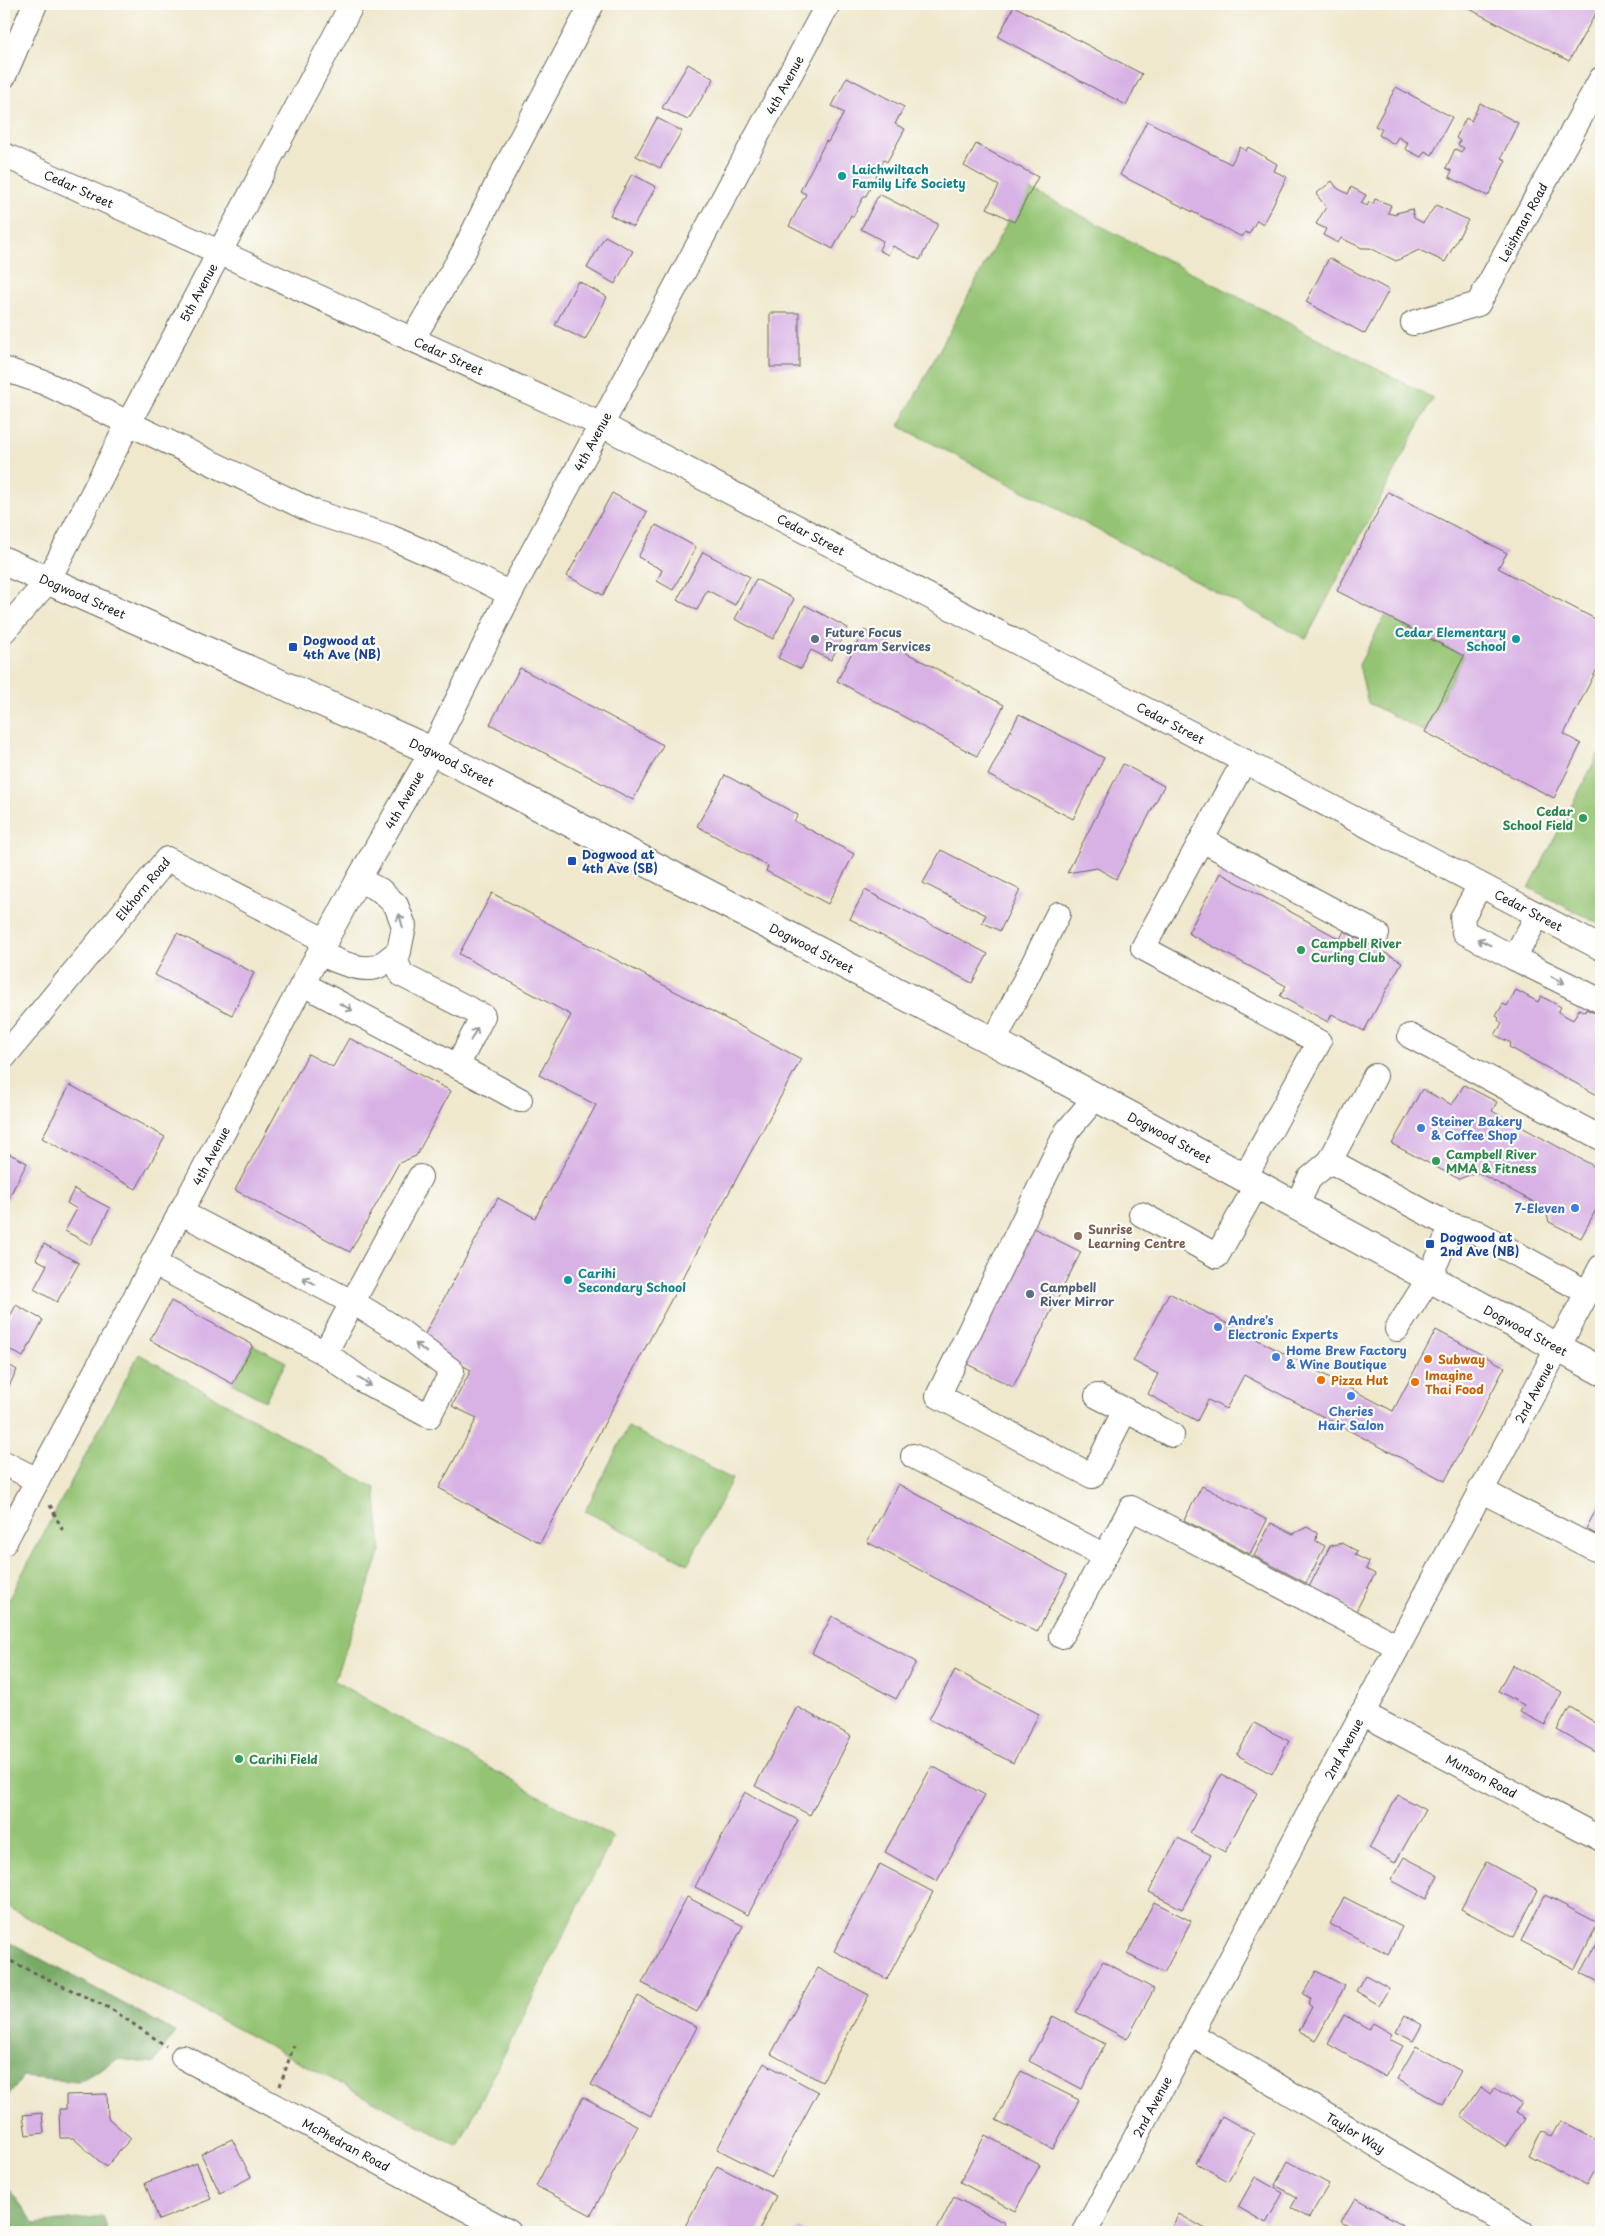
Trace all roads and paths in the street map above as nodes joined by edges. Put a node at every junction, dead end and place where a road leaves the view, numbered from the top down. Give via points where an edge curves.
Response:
1 (35, 4) edge
2 (352, 4) edge
3 (592, 4) edge
4 (828, 4) edge
5 (4, 76) edge
6 (1601, 79) edge
7 (4, 155) edge
8 (219, 253) junction
9 (1413, 323) dead end
10 (412, 340) junction
11 (4, 369) edge
12 (128, 424) junction
13 (602, 425) junction
14 (4, 561) edge
15 (48, 581) junction
16 (510, 594) junction
17 (4, 631) edge
18 (432, 751) junction
19 (1244, 761) junction
20 (1202, 840) junction
21 (358, 880) junction
22 (1480, 885) junction
23 (1058, 914) dead end
24 (1538, 915) junction
25 (1377, 934) dead end
26 (323, 947) junction
27 (1601, 948) edge
28 (399, 951) junction
29 (1514, 958) junction
30 (303, 984) junction
31 (1601, 1001) edge
32 (1410, 1036) dead end
33 (994, 1042) junction
34 (4, 1057) edge
35 (457, 1066) junction
36 (1376, 1076) dead end
37 (1096, 1097) junction
38 (520, 1100) dead end
39 (1601, 1138) edge
40 (1330, 1161) junction
41 (420, 1177) dead end
42 (1250, 1181) junction
43 (1297, 1205) junction
44 (180, 1212) junction
45 (1141, 1214) dead end
46 (1452, 1225) junction
47 (153, 1263) junction
48 (1601, 1267) edge
49 (1430, 1277) junction
50 (1588, 1293) junction
51 (352, 1304) junction
52 (1397, 1328) dead end
53 (1559, 1349) junction
54 (325, 1353) junction
55 (1601, 1371) edge
56 (1097, 1396) dead end
57 (1125, 1410) junction
58 (1172, 1435) dead end
59 (913, 1456) dead end
60 (4, 1463) edge
61 (37, 1480) junction
62 (1480, 1490) junction
63 (4, 1543) edge
64 (1601, 1552) edge
65 (1105, 1556) junction
66 (1061, 1636) dead end
67 (1397, 1646) junction
68 (1362, 1713) junction
69 (1601, 1839) edge
70 (4, 1958) edge
71 (1191, 2034) junction
72 (294, 2045) dead end
73 (183, 2057) joint
74 (273, 2105) junction
75 (509, 2232) edge
76 (1085, 2232) edge
77 (1522, 2232) edge

1 - 5 street
2 - 8 street, 5th Avenue
3 - 10 street via 463,253
4 - 13 street, 4th Avenue
6 - 9 street, Leishman Road via 1478,304
7 - 8 street, Cedar Street
8 - 10 street, Cedar Street
8 - 12 street, 5th Avenue
10 - 13 street, Cedar Street
11 - 12 street via 45,383
12 - 15 street, 5th Avenue
12 - 16 street via 314,512 390,537
13 - 16 street, 4th Avenue
13 - 19 street, Cedar Street
14 - 15 main road, Dogwood Street
15 - 17 street, 5th Avenue
15 - 18 main road, Dogwood Street
16 - 18 street, 4th Avenue
18 - 21 street, 4th Avenue
18 - 33 main road, Dogwood Street
19 - 20 street
19 - 22 street, Cedar Street
20 - 25 street
20 - 42 street via 1143,948 1319,1042
21 - 26 street, 4th Avenue
28 -> 21 street via 404,926 396,905 380,890
22 - 24 street, Cedar Street
29 -> 22 street via 1464,932 1462,918
23 - 33 street
24 - 27 street, Cedar Street
24 - 29 street
26 - 28 street via 337,961 357,966 376,967
26 - 30 street, 4th Avenue
26 - 34 street, Elkhorn Road via 167,859
35 -> 28 street via 483,1016 402,974 396,961
29 -> 31 street
30 -> 35 street
30 - 44 street, 4th Avenue
32 - 39 street
33 - 37 main road, Dogwood Street
35 - 38 street
36 - 40 street
37 - 42 main road, Dogwood Street
37 - 57 street via 1067,1131 938,1396 1092,1476
40 - 43 street via 1309,1179
40 - 46 street
41 - 51 street
42 - 43 main road, Dogwood Street
42 - 45 street via 1217,1256
43 - 49 main road, Dogwood Street
44 - 47 street, 4th Avenue
51 -> 44 street
46 - 49 street
46 - 50 street via 1476,1232
47 - 54 street
47 - 61 street, 4th Avenue
48 - 50 street, 2nd Avenue
49 - 52 street
49 - 53 main road, Dogwood Street
50 - 53 street, 2nd Avenue
51 - 54 street
54 -> 51 street via 362,1380 429,1416 452,1371 400,1332
53 - 55 main road, Dogwood Street
53 - 62 street, 2nd Avenue
56 - 57 street
57 - 58 street
59 - 65 street
60 - 61 street
61 - 63 street, 4th Avenue
62 - 64 street
62 - 67 street, 2nd Avenue
65 - 66 street
65 - 67 street via 1131,1508
67 - 68 street, 2nd Avenue
68 - 69 street, Munson Road
68 - 71 street, 2nd Avenue
70 - 73 path via 111,2008
71 - 76 street, 2nd Avenue
71 - 77 street, Taylor Way
72 - 74 path
73 - 74 street, McPhedran Road
74 - 75 street, McPhedran Road

